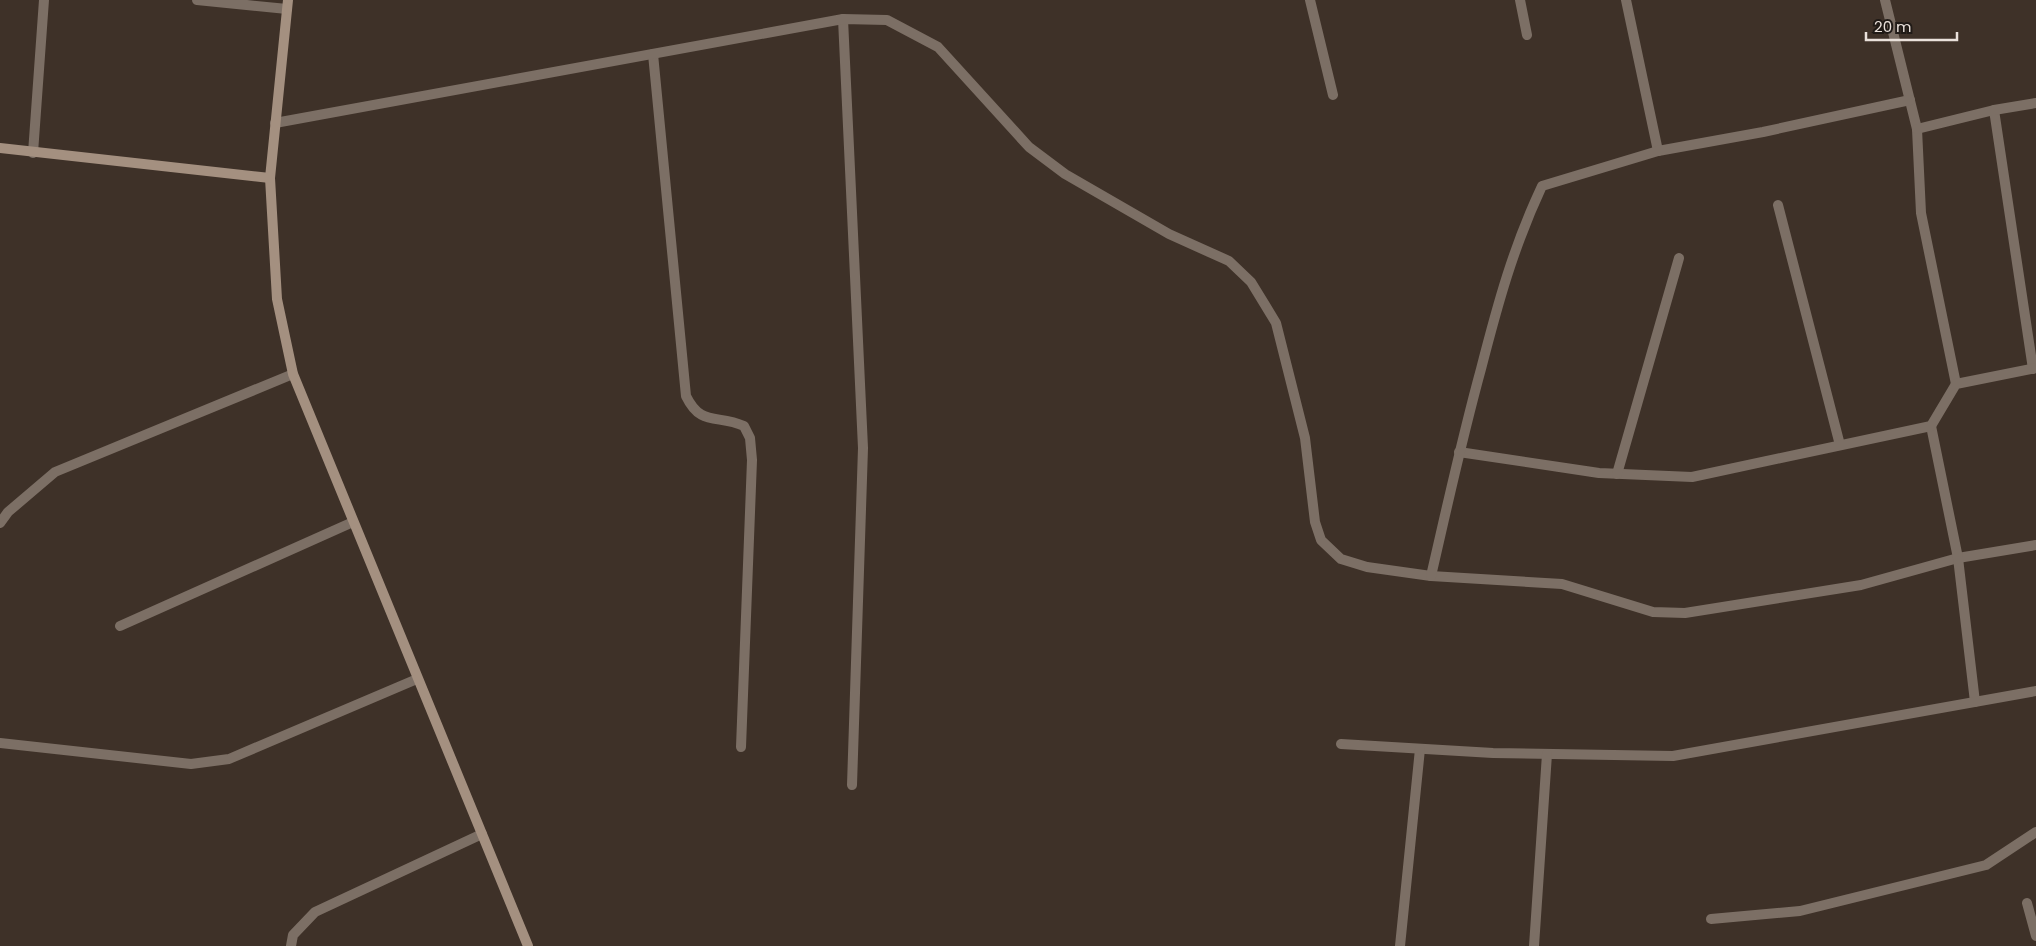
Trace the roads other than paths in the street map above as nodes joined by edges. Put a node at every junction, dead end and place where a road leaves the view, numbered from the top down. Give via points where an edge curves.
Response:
1 (44, 0) edge
2 (198, 0) edge
3 (1310, 0) edge
4 (1520, 0) edge
5 (1626, 0) edge
6 (1885, 0) edge
7 (244, 2) edge
8 (287, 5) edge
9 (843, 18) junction
10 (1527, 35) dead end
11 (653, 54) junction
12 (1333, 95) dead end
13 (1910, 100) junction
14 (2036, 103) edge
15 (1994, 110) junction
16 (275, 123) junction
17 (1917, 129) junction
18 (0, 148) edge
19 (1658, 151) junction
20 (33, 153) junction
21 (270, 178) junction
22 (1778, 206) dead end
23 (1679, 258) dead end
24 (2034, 369) edge
25 (293, 374) junction
26 (1956, 384) junction
27 (1931, 426) junction
28 (1840, 446) junction
29 (1459, 452) junction
30 (1617, 474) junction
31 (0, 522) edge
32 (353, 522) junction
33 (2036, 545) edge
34 (1958, 558) junction
35 (1431, 576) junction
36 (120, 626) dead end
37 (417, 679) junction
38 (2036, 690) edge
39 (1975, 702) junction
40 (0, 743) edge
41 (1341, 744) dead end
42 (741, 747) dead end
43 (1420, 749) junction
44 (1547, 754) junction
45 (852, 785) dead end
46 (2036, 832) edge
47 (482, 834) junction
48 (2027, 903) dead end
49 (1711, 919) dead end
50 (2036, 936) edge
51 (291, 946) edge
52 (528, 946) edge
53 (1400, 946) edge
54 (1534, 946) edge

1 - 20 street
2 - 7 street
3 - 12 street
4 - 10 street
5 - 19 street
6 - 13 street
7 - 8 street
8 - 16 street
9 - 11 street
9 - 35 street via 887,20 938,47 1029,147 1065,174 1169,234 1229,261 1252,282 1276,323 1305,438 1314,522 1321,540 1341,558 1367,567
9 - 45 street via 862,448
11 - 16 street
11 - 42 street via 686,396 692,410 702,416 731,420 744,426 750,438 752,460
13 - 17 street
13 - 19 street
14 - 15 street
15 - 17 street
15 - 24 street
16 - 21 street
17 - 26 street via 1921,213
18 - 20 street
19 - 29 street via 1542,186 1505,276
20 - 21 street
21 - 25 street via 277,299
22 - 28 street
23 - 30 street
24 - 26 street
25 - 31 street via 55,472
25 - 32 street
26 - 27 street
27 - 28 street
27 - 34 street
28 - 30 street via 1692,477
29 - 30 street
29 - 35 street
32 - 36 street
32 - 37 street
33 - 34 street
34 - 35 street via 1861,585 1685,613 1653,612 1562,584
34 - 39 street
37 - 40 street via 229,758 191,764
37 - 47 street
38 - 39 street
39 - 44 street via 1673,756
41 - 43 street
43 - 44 street
43 - 53 street
44 - 54 street
46 - 49 street via 1986,865 1800,911
47 - 51 street via 315,912 293,935
47 - 52 street
48 - 50 street

